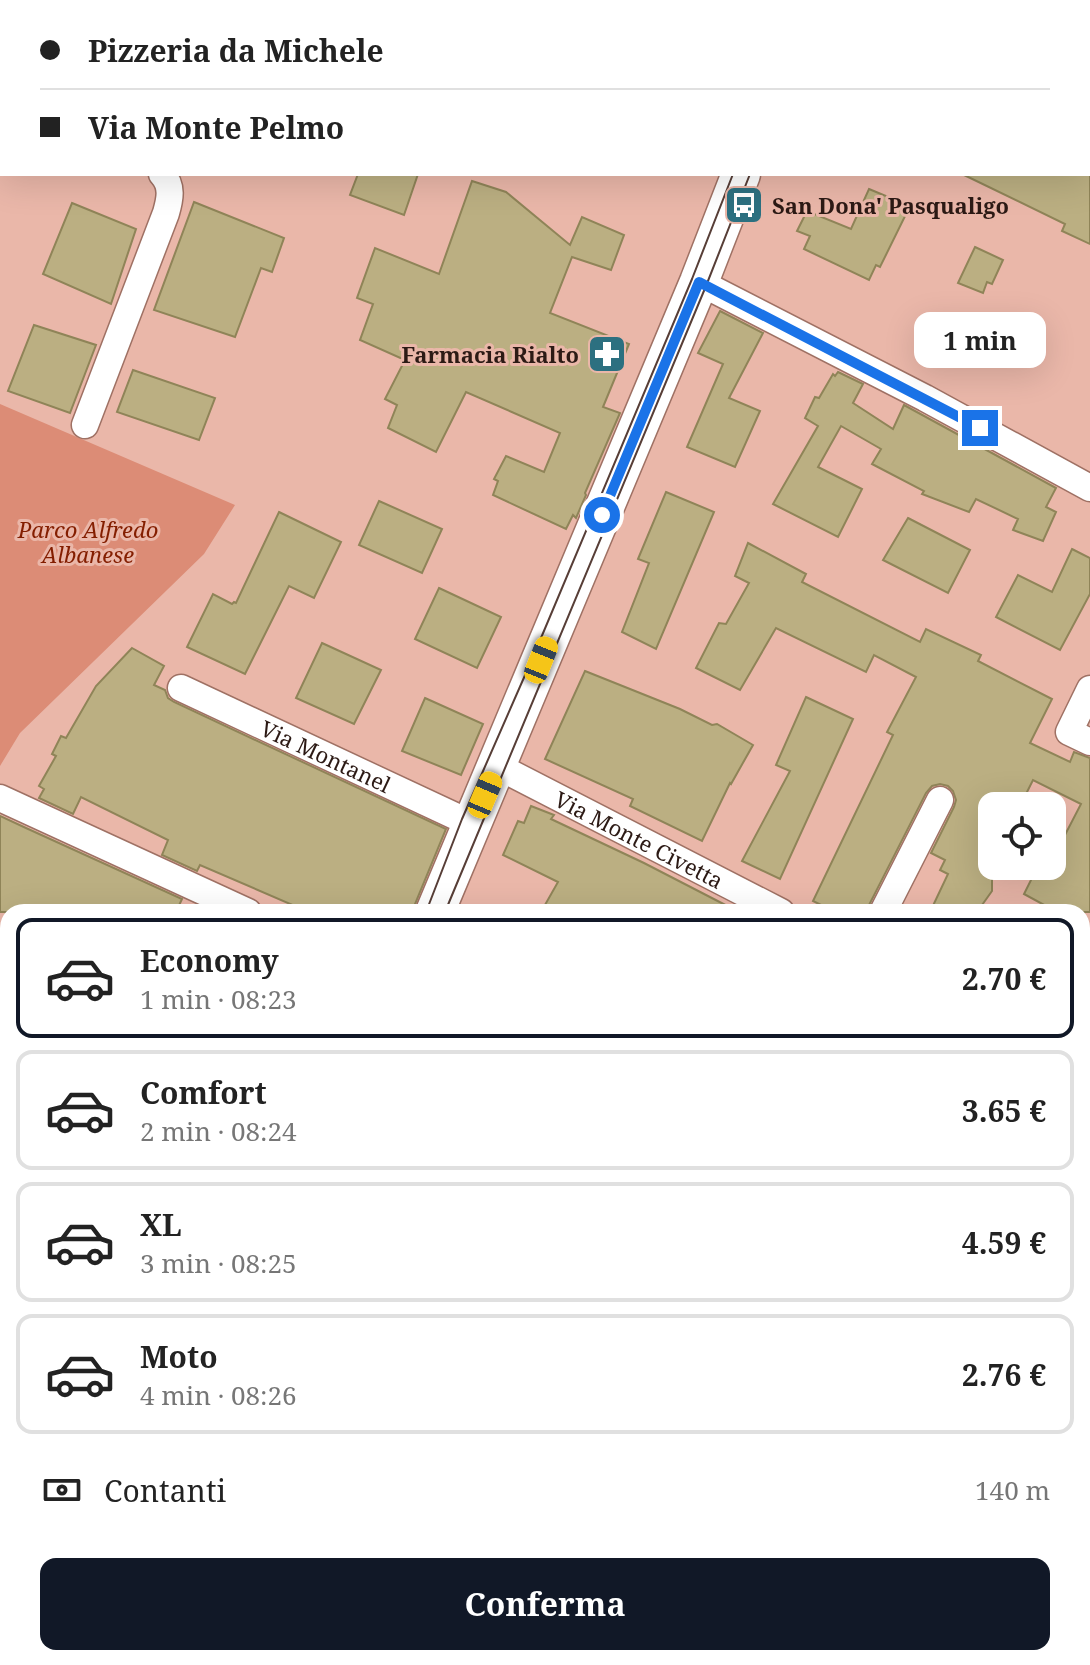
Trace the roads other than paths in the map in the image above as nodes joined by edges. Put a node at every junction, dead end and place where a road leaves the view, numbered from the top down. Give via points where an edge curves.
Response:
1 (164, 176) edge
2 (740, 176) edge
3 (699, 282) junction
4 (85, 425) dead end
5 (1090, 488) edge
6 (181, 688) dead end
7 (1090, 689) edge
8 (1090, 742) edge
9 (497, 766) junction
10 (0, 798) edge
11 (940, 800) dead end
12 (472, 824) junction
13 (231, 904) edge
14 (438, 904) edge
15 (765, 904) edge
16 (887, 904) edge

1 - 4 street via 171,194 166,213
2 - 3 street
3 - 5 street
3 - 9 street
6 - 12 street, Via Montanel
7 - 8 street via 1069,732
9 - 12 street
9 - 15 street, Via Monte Civetta
10 - 13 street
11 - 16 street
12 - 14 street

